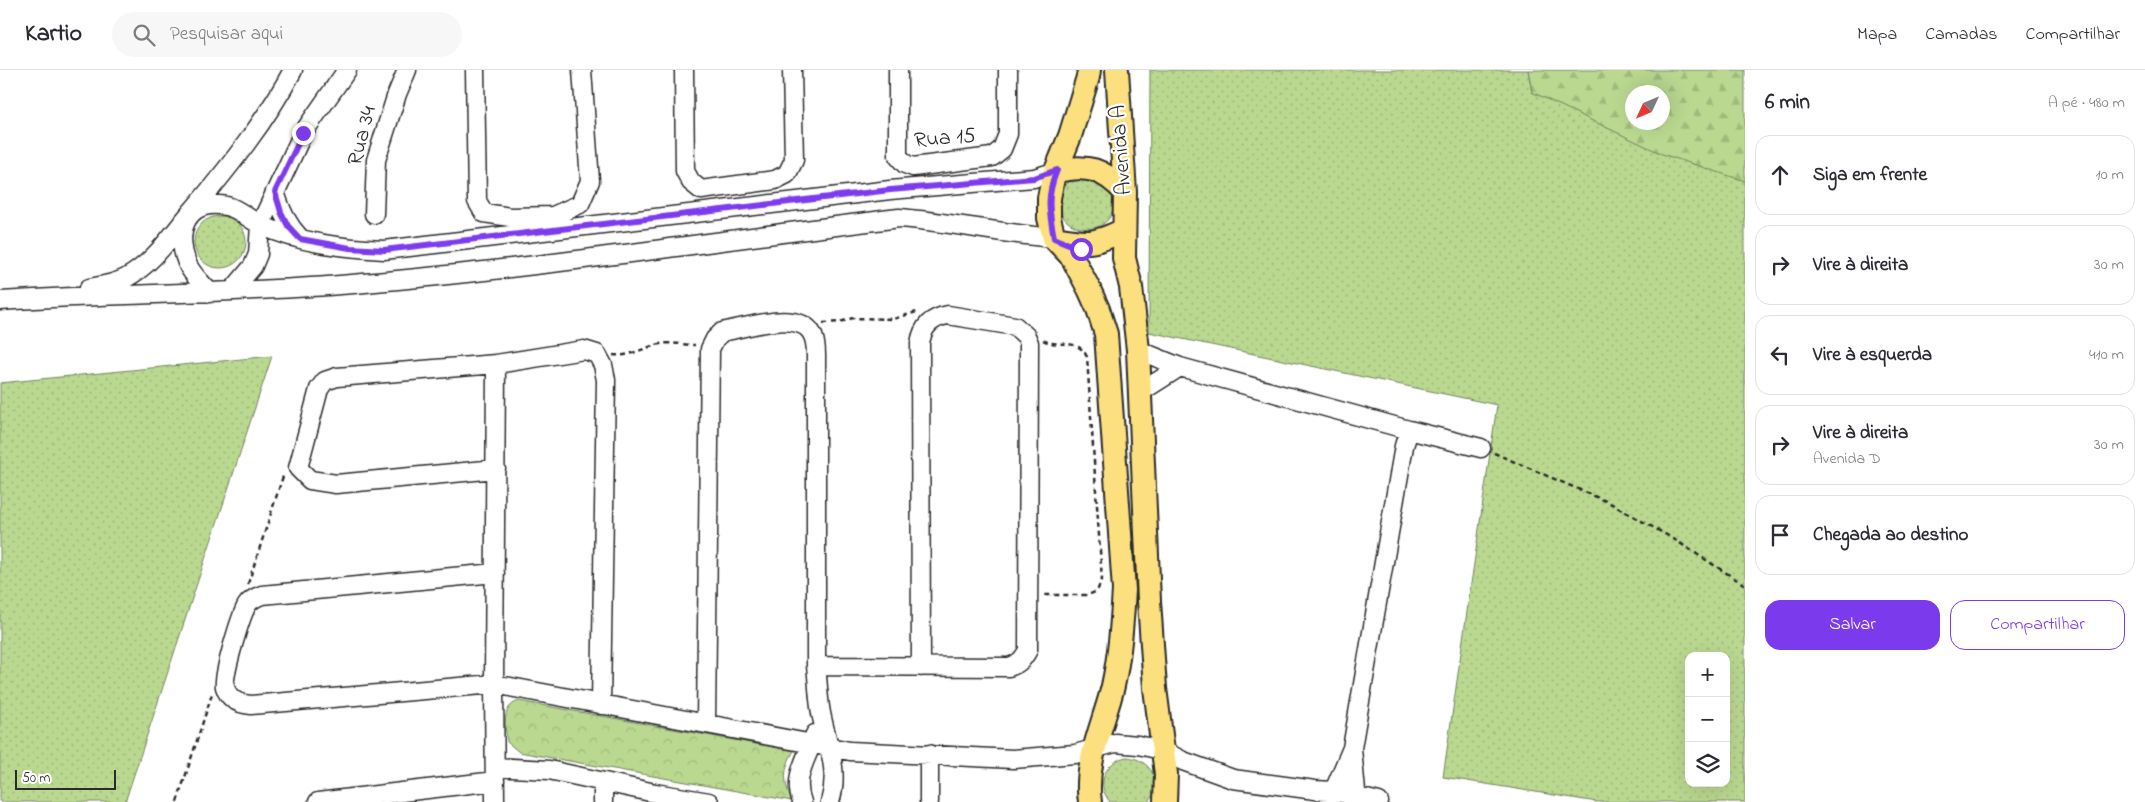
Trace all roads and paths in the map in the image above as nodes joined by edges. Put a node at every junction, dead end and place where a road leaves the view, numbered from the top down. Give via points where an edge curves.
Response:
1 (293, 70) edge
2 (347, 70) edge
3 (407, 70) edge
4 (475, 70) edge
5 (582, 70) edge
6 (684, 70) edge
7 (792, 70) edge
8 (898, 70) edge
9 (1008, 70) edge
10 (1089, 70) edge
11 (1118, 70) edge
12 (1057, 170) junction
13 (275, 192) junction
14 (1125, 192) junction
15 (192, 211) junction
16 (374, 214) dead end
17 (260, 225) junction
18 (1124, 230) junction
19 (1054, 238) junction
20 (300, 239) junction
21 (1124, 258) junction
22 (232, 291) junction
23 (210, 293) junction
24 (56, 297) junction
25 (0, 301) edge
26 (1138, 350) junction
27 (496, 364) junction
28 (1180, 367) junction
29 (1139, 393) junction
30 (1408, 430) junction
31 (1481, 448) joint
32 (496, 470) junction
33 (495, 574) junction
34 (1745, 584) edge
35 (816, 666) junction
36 (921, 667) junction
37 (494, 684) junction
38 (601, 705) junction
39 (821, 714) junction
40 (706, 724) junction
41 (812, 744) junction
42 (830, 748) junction
43 (1096, 748) junction
44 (1352, 748) junction
45 (1162, 750) junction
46 (930, 754) junction
47 (495, 774) junction
48 (603, 782) junction
49 (1331, 796) edge
50 (1357, 799) edge
51 (318, 802) edge
52 (495, 802) edge
53 (603, 802) edge
54 (710, 802) edge
55 (802, 802) edge
56 (830, 802) edge
57 (929, 802) edge
58 (1090, 802) edge
59 (1165, 802) edge
60 (1379, 802) edge

1 - 15 street via 261,123
2 - 13 street via 303,133
3 - 16 street, Rua 34 via 376,160
4 - 5 street via 477,201 484,213 510,217 554,216 580,204 590,181
6 - 7 street via 685,171 701,190 775,180 787,174 794,160
8 - 9 street, Rua 15 via 898,156 913,167 992,157 1002,150 1008,134
10 - 12 main road, Avenida A
11 - 14 main road, Avenida A
12 - 14 main road via 1096,169
12 - 19 main road via 1048,198
12 - 20 street via 1034,178 890,190 384,250
13 - 17 street
13 - 20 street via 288,226
14 - 18 main road, Avenida A
15 - 17 street via 202,206 230,206
15 - 23 street via 185,222 184,253 187,264
15 - 24 street via 166,244 126,278
17 - 20 street
17 - 22 street via 258,254
18 - 19 main road via 1091,243
18 - 21 main road, Avenida A
19 - 21 main road via 1081,249
19 - 22 street via 899,218 486,270 341,285
19 - 43 main road via 1072,257 1098,309 1106,334 1124,590 1122,632 1113,686
21 - 26 main road, Avenida A via 1132,287
22 - 23 street
23 - 24 street
24 - 25 street
26 - 28 street
26 - 29 main road, Avenida A
27 - 32 street
27 - 32 street via 325,381 318,389 298,468 310,480 336,484
27 - 38 street via 584,350 597,354 603,365 606,380
28 - 29 street
28 - 30 street
29 - 45 main road, Avenida A via 1155,688
30 - 31 street
30 - 44 street
31 - 34 path via 1608,502
32 - 33 street
33 - 37 street
33 - 37 street via 262,595 252,599 246,606 230,653 224,684 232,699 239,704 251,705
35 - 36 street
35 - 39 street
35 - 40 street via 815,344 811,332 801,323 788,320 722,332 710,349
36 - 36 street via 922,330 930,321 948,315 1015,326 1026,336 1029,344 1028,650 1017,664 1009,667
37 - 38 street
37 - 47 street
38 - 40 street
39 - 41 street
39 - 42 street
40 - 41 street
41 - 42 street
41 - 55 street via 798,779
42 - 46 street
42 - 56 street via 835,778
43 - 45 street via 1115,743
43 - 46 street via 1046,758
43 - 58 main road via 1089,772
44 - 49 street
44 - 50 street
45 - 49 street via 1182,761 1233,779 1315,790
45 - 59 main road, Avenida A via 1166,774
46 - 57 street
47 - 48 street via 549,770
47 - 51 street
47 - 52 street
48 - 53 street
48 - 54 street
49 - 50 street
50 - 60 street

